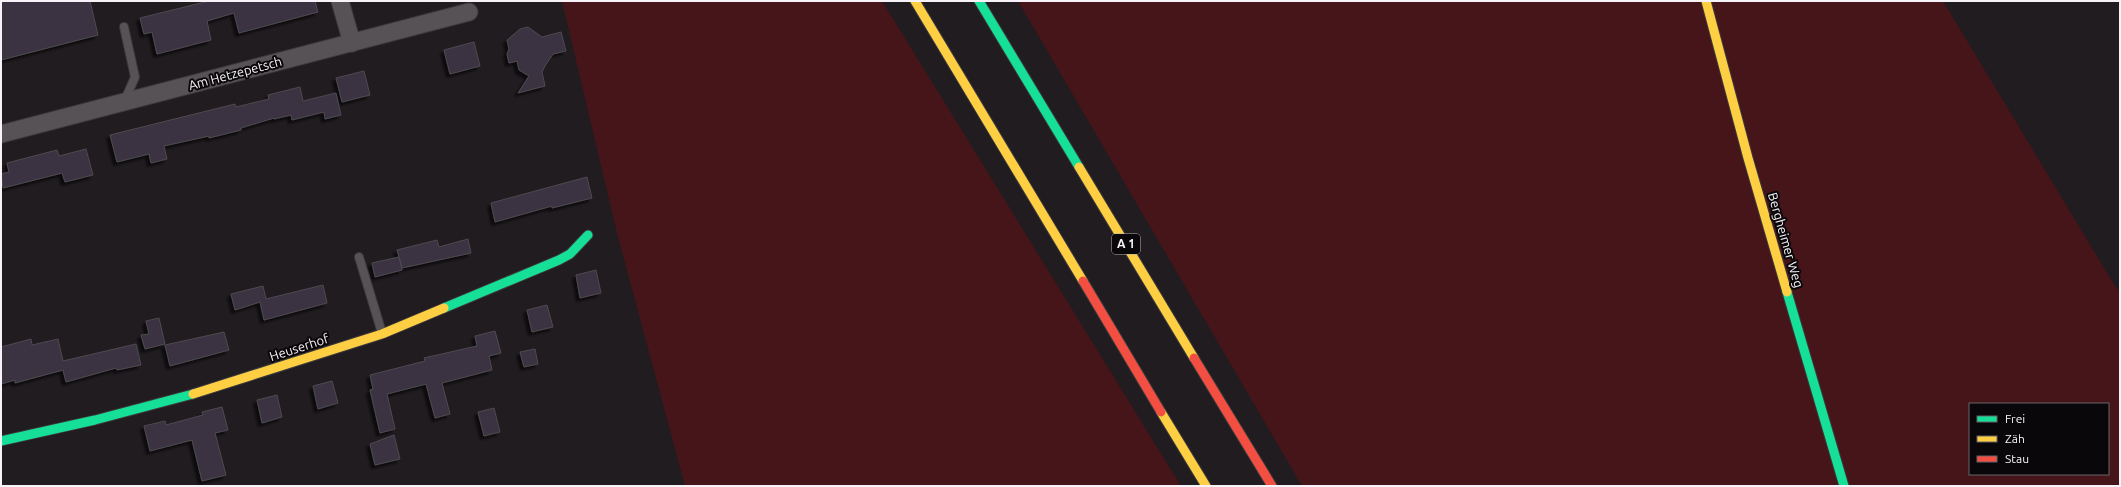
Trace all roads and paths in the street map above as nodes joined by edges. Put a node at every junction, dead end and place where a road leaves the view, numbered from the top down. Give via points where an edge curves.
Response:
1 (340, 1) edge
2 (915, 1) edge
3 (979, 1) edge
4 (1706, 1) edge
5 (469, 12) dead end
6 (124, 27) dead end
7 (352, 43) junction
8 (124, 102) junction
9 (1, 134) edge
10 (588, 236) dead end
11 (359, 257) dead end
12 (382, 334) junction
13 (1, 441) edge
14 (1206, 486) edge
15 (1272, 486) edge
16 (1844, 486) edge

1 - 7 street
2 - 14 main road
3 - 15 main road, A 1
4 - 16 main road, Bergheimer Weg via 1748,158
5 - 7 street, Am Hetzepetsch
6 - 8 lane via 135,77
7 - 8 street, Am Hetzepetsch
8 - 9 street, Am Hetzepetsch
10 - 12 main road, Heuserhof via 570,254 559,260
11 - 12 lane
12 - 13 main road, Heuserhof via 208,390 95,420

